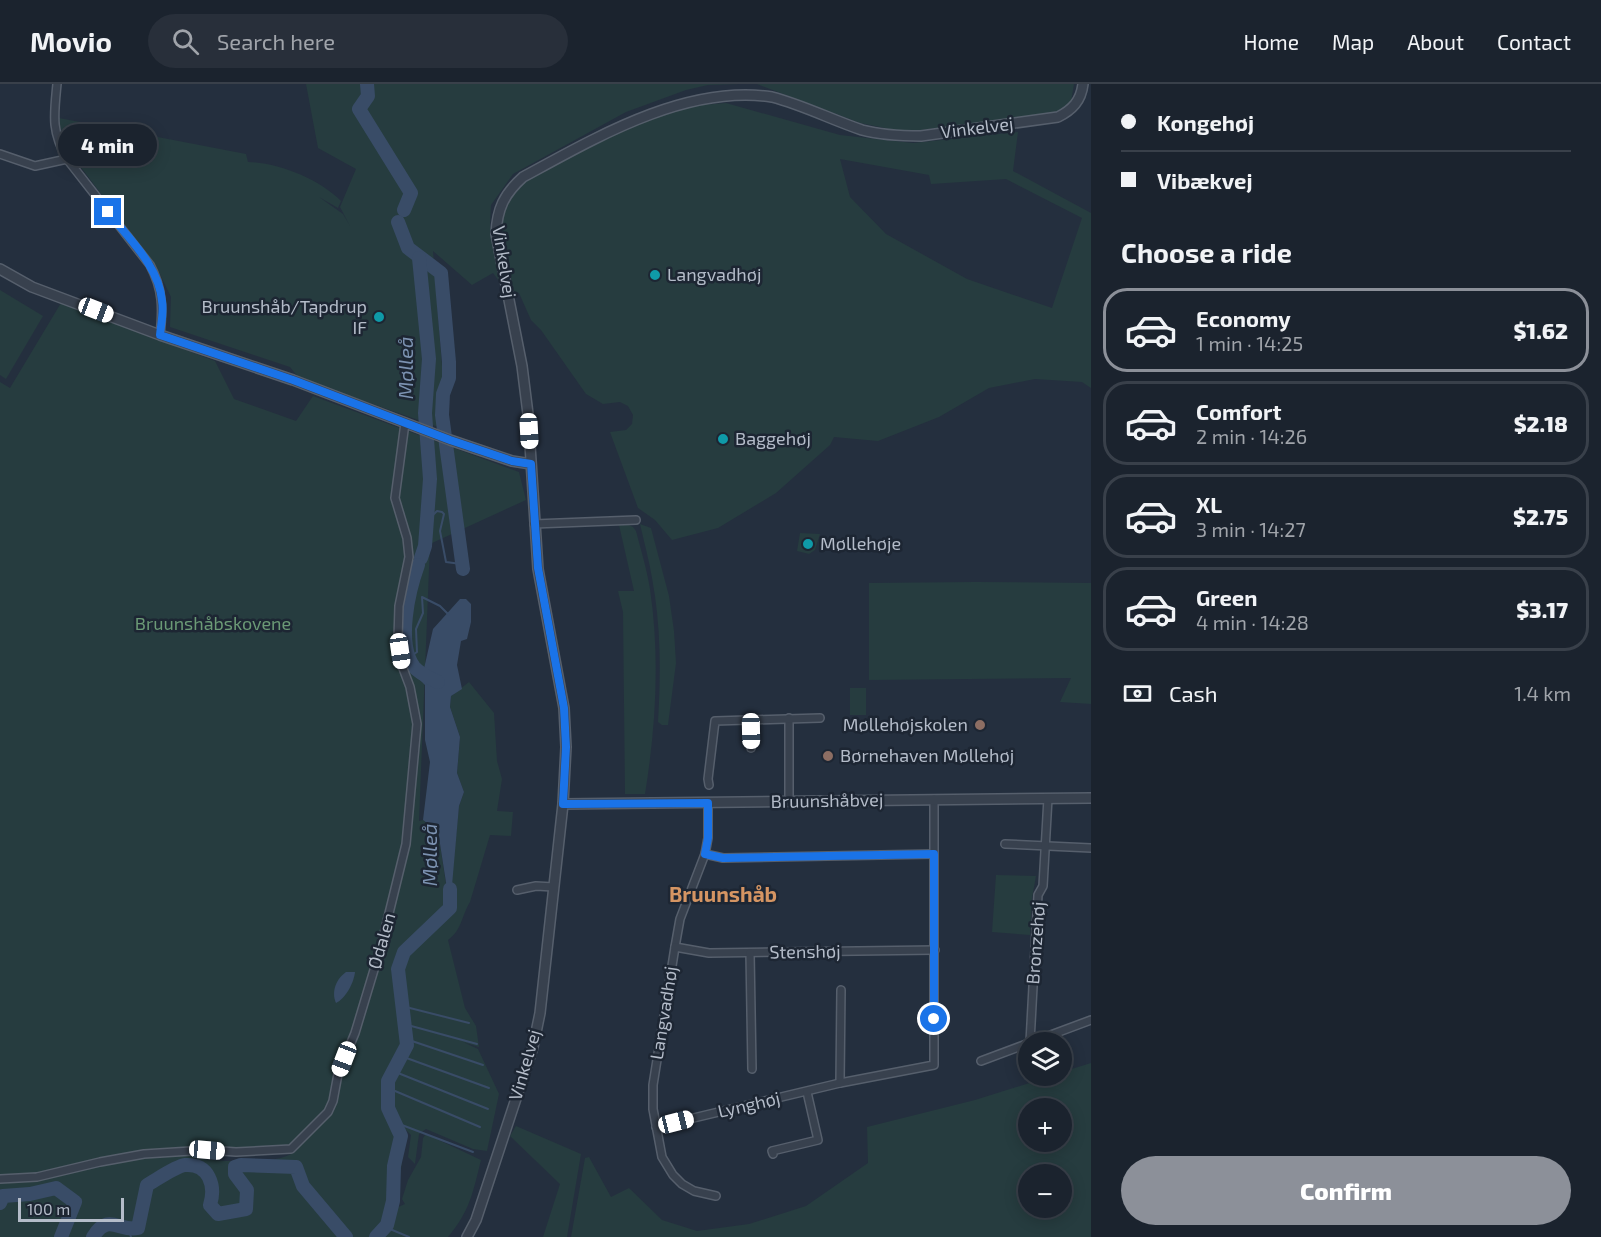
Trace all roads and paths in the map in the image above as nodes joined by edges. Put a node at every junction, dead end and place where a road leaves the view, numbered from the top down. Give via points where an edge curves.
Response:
1 (57, 84) edge
2 (1083, 84) edge
3 (0, 154) edge
4 (67, 159) junction
5 (0, 268) edge
6 (160, 335) junction
7 (405, 423) junction
8 (531, 464) junction
9 (636, 520) dead end
10 (534, 524) junction
11 (789, 718) junction
12 (820, 718) dead end
13 (751, 719) junction
14 (751, 748) dead end
15 (708, 785) dead end
16 (1048, 798) junction
17 (1091, 798) edge
18 (934, 799) junction
19 (789, 802) junction
20 (708, 803) junction
21 (563, 804) junction
22 (1005, 844) dead end
23 (1045, 846) junction
24 (1091, 848) edge
25 (705, 854) junction
26 (934, 854) junction
27 (554, 887) junction
28 (517, 890) dead end
29 (675, 947) junction
30 (935, 950) junction
31 (750, 953) junction
32 (841, 990) dead end
33 (1091, 1020) edge
34 (1031, 1032) edge
35 (1058, 1032) edge
36 (1018, 1047) edge
37 (981, 1061) dead end
38 (752, 1069) dead end
39 (840, 1083) junction
40 (807, 1092) junction
41 (656, 1127) junction
42 (773, 1154) dead end
43 (0, 1179) edge
44 (716, 1196) dead end
45 (467, 1237) edge

1 - 4 street via 55,132
2 - 8 street, Vinkelvej via 1074,107 1058,117 921,136 864,130 773,97 721,92 639,114 523,177 502,202 496,234 522,366
3 - 4 street via 35,166
4 - 6 street via 150,265 163,302
5 - 6 street via 32,286
6 - 7 street
7 - 8 street via 512,461
7 - 43 street, Ødalen via 395,498 408,538 409,557 399,606 398,639 417,724 406,844 380,950 328,1112 291,1149 144,1154 37,1177
8 - 10 street, Vinkelvej
9 - 10 street
10 - 21 street, Vinkelvej via 541,587 564,708
11 - 12 street
11 - 13 street
11 - 19 street
13 - 14 street
13 - 15 street via 716,721
16 - 17 street, Bruunshåbvej
16 - 18 street, Bruunshåbvej
16 - 23 street, Bronzehøj
18 - 19 street, Bruunshåbvej
18 - 26 street
19 - 20 street, Bruunshåbvej
20 - 21 street, Bruunshåbvej
20 - 25 street, Langvadhøj
21 - 27 street, Vinkelvej
22 - 23 street
23 - 24 street
23 - 34 street, Bronzehøj via 1043,886 1038,895
25 - 26 street via 723,858
25 - 29 street, Langvadhøj via 680,919
26 - 30 street
27 - 28 street
27 - 45 street, Vinkelvej via 533,1047
29 - 31 street, Stenshøj via 709,953
29 - 41 street, Langvadhøj via 653,1085
30 - 31 street, Stenshøj
30 - 39 street, Lynghøj via 934,1065
31 - 38 street
32 - 39 street
33 - 35 street
36 - 37 street
39 - 40 street, Lynghøj
40 - 41 street, Lynghøj
40 - 42 street via 818,1140 772,1151
41 - 44 street, Langvadhøj via 663,1156 673,1175 694,1191

